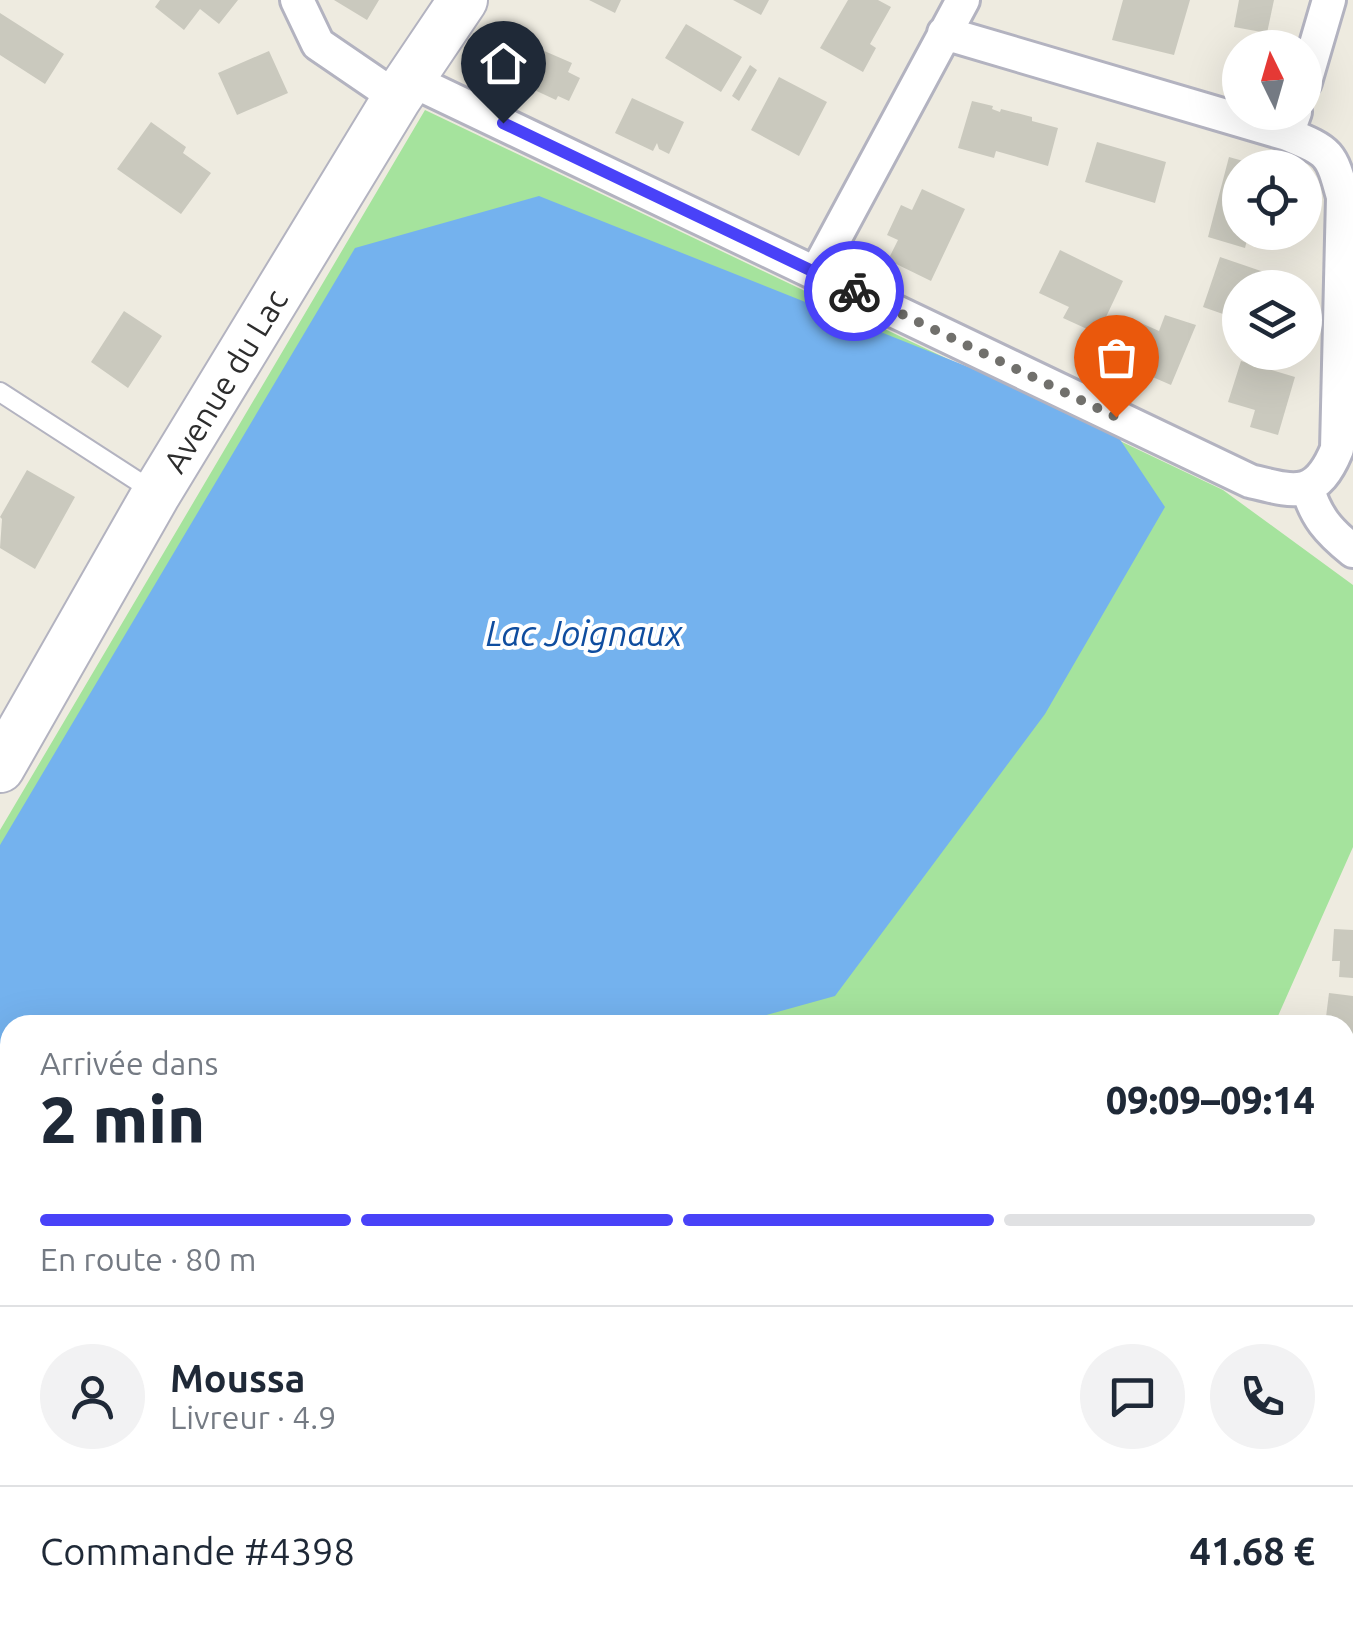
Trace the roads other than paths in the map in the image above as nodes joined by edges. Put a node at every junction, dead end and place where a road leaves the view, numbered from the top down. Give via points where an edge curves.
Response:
1 (297, 0) edge
2 (463, 0) edge
3 (963, 0) edge
4 (1328, 0) edge
5 (1320, 30) edge
6 (944, 34) junction
7 (404, 89) junction
8 (1222, 105) edge
9 (1299, 130) edge
10 (816, 273) junction
11 (0, 392) edge
12 (1307, 487) junction
13 (156, 494) junction
14 (1353, 551) edge
15 (0, 768) edge

1 - 7 street via 318,44
2 - 7 main road, Avenue du Lac
3 - 6 street
4 - 5 street
6 - 8 street
6 - 10 street
7 - 10 street
7 - 13 main road, Avenue du Lac
9 - 12 street via 1335,165 1342,198 1337,449 1328,470
10 - 12 street via 1250,480 1295,492
11 - 13 lane
12 - 14 street via 1314,510
13 - 15 main road, Avenue du Lac

